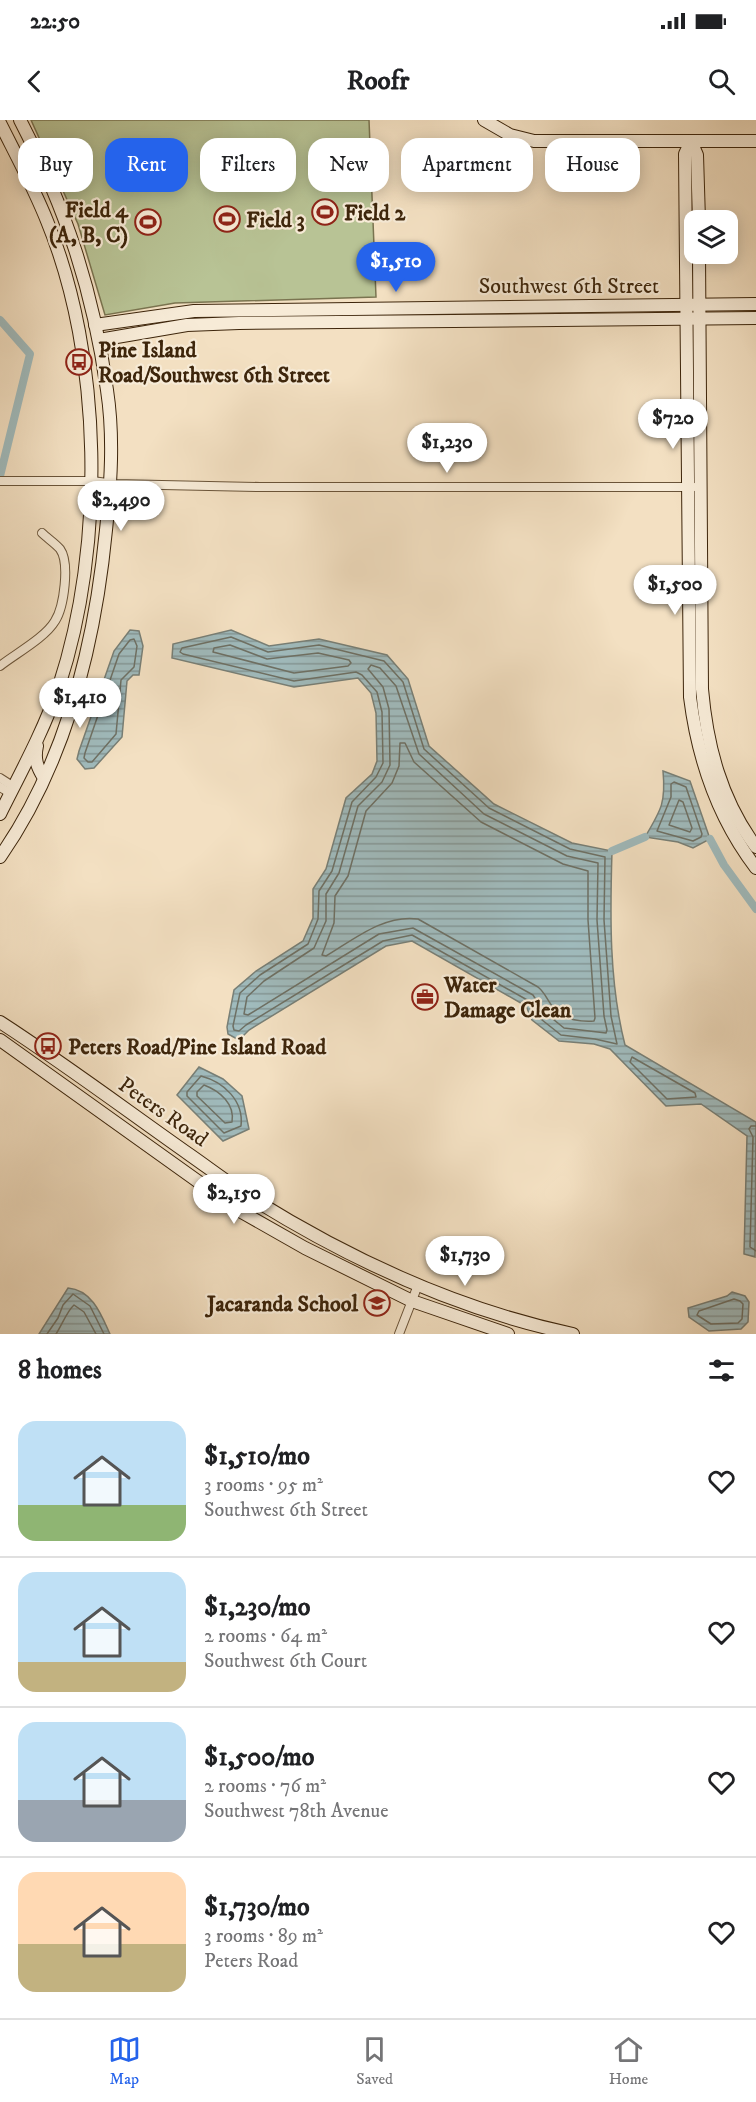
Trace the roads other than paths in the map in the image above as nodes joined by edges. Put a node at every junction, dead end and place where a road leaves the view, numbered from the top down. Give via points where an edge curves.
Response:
1 (484, 120) edge
2 (20, 121) edge
3 (2, 126) edge
4 (691, 141) junction
5 (756, 141) edge
6 (699, 210) edge
7 (698, 264) edge
8 (756, 304) edge
9 (694, 305) junction
10 (756, 318) edge
11 (694, 319) junction
12 (95, 325) junction
13 (99, 340) junction
14 (0, 481) edge
15 (101, 482) junction
16 (694, 487) junction
17 (42, 533) dead end
18 (690, 650) junction
19 (690, 665) junction
20 (0, 666) edge
21 (702, 672) junction
22 (702, 689) junction
23 (40, 734) junction
24 (0, 778) edge
25 (44, 778) junction
26 (8, 789) edge
27 (0, 814) edge
28 (756, 847) edge
29 (0, 857) edge
30 (756, 868) edge
31 (0, 1022) edge
32 (0, 1040) edge
33 (418, 1286) junction
34 (412, 1301) junction
35 (399, 1334) edge
36 (508, 1334) edge
37 (573, 1334) edge

1 - 4 street via 510,135 534,141
2 - 3 street
2 - 12 street via 64,213 87,284
3 - 15 street via 48,222 69,287 81,341
4 - 5 street
4 - 6 street via 697,155
4 - 9 street via 685,154
7 - 9 street
8 - 9 street, Southwest 6th Street
9 - 11 street
9 - 12 street, Southwest 6th Street via 194,311
10 - 11 street, Southwest 6th Street
11 - 13 street, Southwest 6th Street via 239,323 187,325
11 - 16 street
12 - 13 street
13 - 15 street via 111,437
14 - 15 street
15 - 16 street via 260,487
15 - 23 street via 74,630
15 - 25 street via 101,577 92,630 78,692
16 - 18 street
16 - 21 street
17 - 20 street via 60,549 66,563 62,599 55,621 44,633
18 - 19 street
18 - 21 street
19 - 22 street
19 - 30 street via 693,724 708,780 730,830
21 - 22 street
22 - 28 street via 705,726 717,775
23 - 25 street via 35,756
23 - 26 street
24 - 26 street
25 - 29 street
26 - 27 street
31 - 33 street, Peters Road via 251,1197 310,1233
32 - 34 street, Peters Road via 238,1210
33 - 34 street
33 - 37 street, Peters Road
34 - 35 street
34 - 36 street, Peters Road

